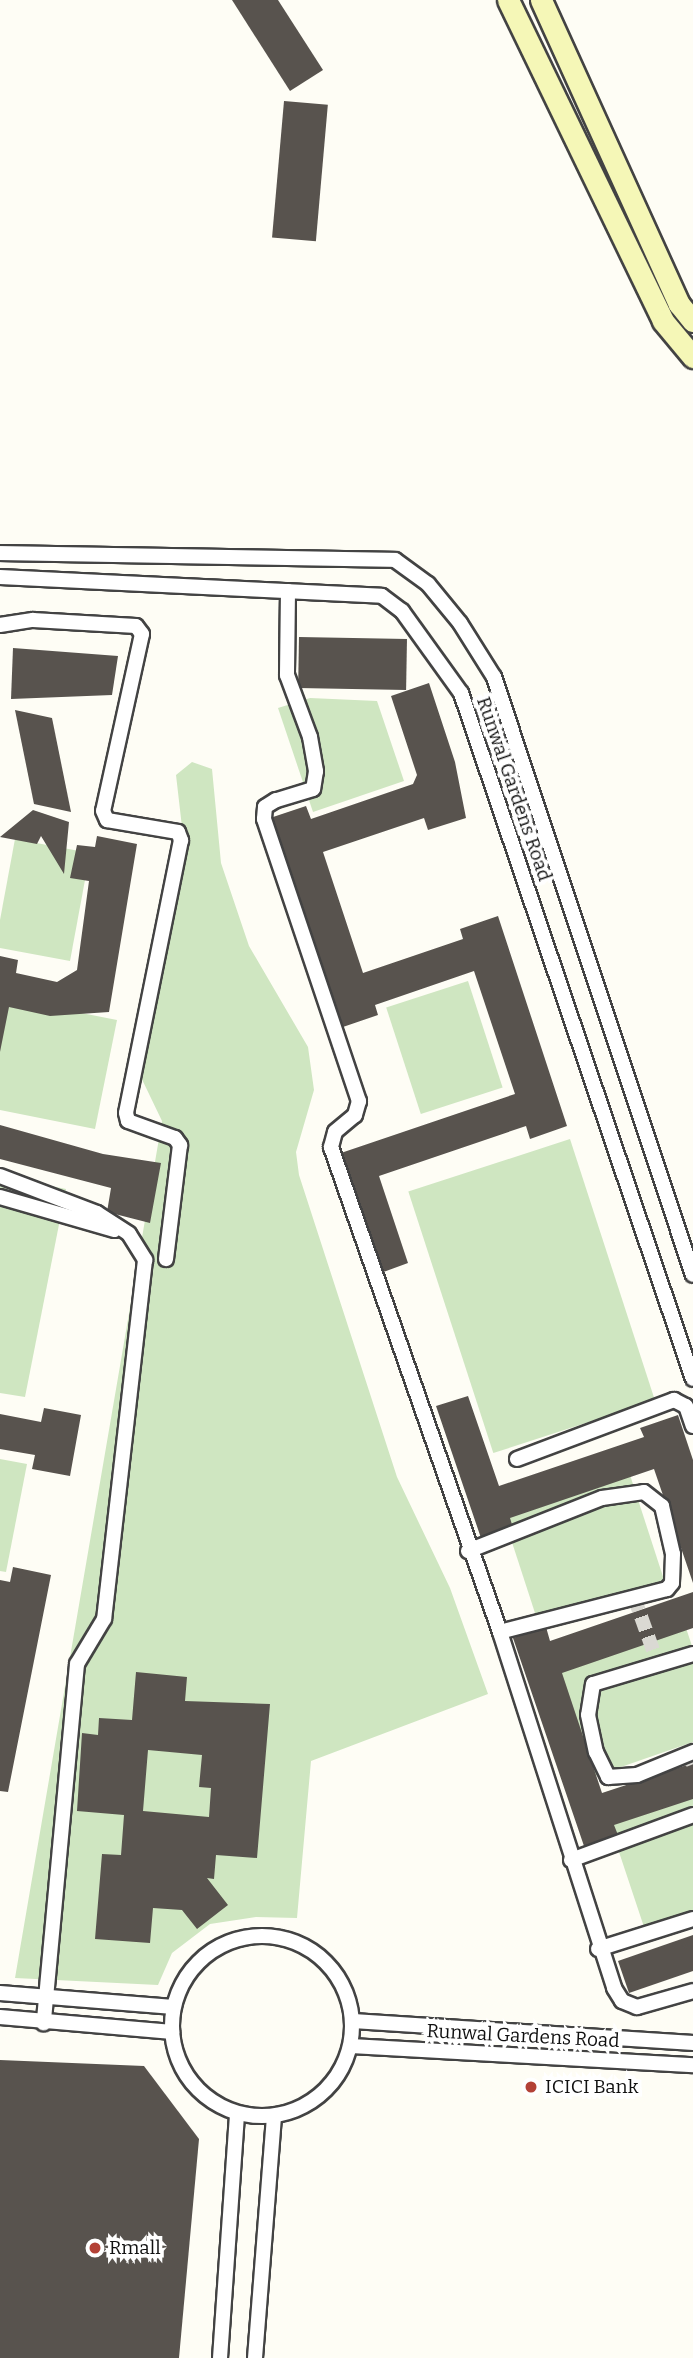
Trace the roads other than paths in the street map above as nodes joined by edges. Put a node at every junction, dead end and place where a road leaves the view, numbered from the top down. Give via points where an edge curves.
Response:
1 (508, 0) edge
2 (541, 0) edge
3 (693, 321) edge
4 (693, 356) edge
5 (0, 553) edge
6 (0, 577) edge
7 (288, 591) junction
8 (0, 625) edge
9 (0, 1176) edge
10 (0, 1197) edge
11 (129, 1234) junction
12 (166, 1259) dead end
13 (693, 1275) edge
14 (693, 1379) edge
15 (693, 1426) edge
16 (517, 1459) dead end
17 (468, 1551) junction
18 (500, 1632) junction
19 (693, 1654) edge
20 (693, 1752) edge
21 (693, 1815) edge
22 (571, 1860) junction
23 (693, 1919) edge
24 (598, 1949) junction
25 (693, 1991) edge
26 (0, 1993) edge
27 (46, 1997) junction
28 (173, 2007) junction
29 (0, 2017) edge
30 (353, 2021) junction
31 (44, 2022) junction
32 (172, 2032) junction
33 (693, 2043) edge
34 (351, 2046) junction
35 (693, 2065) edge
36 (237, 2114) junction
37 (274, 2117) junction
38 (220, 2358) edge
39 (255, 2358) edge

1 - 4 street via 663,321
2 - 3 street via 678,304
5 - 13 street, Runwal Gardens Road via 395,559 428,584 460,623 494,677
6 - 7 street, Runwal Gardens Road
7 - 14 street, Runwal Gardens Road via 382,596 402,611 430,645 461,693
7 - 17 street via 287,675 310,737 316,771 313,789 276,800 265,807 264,819 359,1101 355,1115 335,1132 331,1147
8 - 12 street via 15,620 58,621 136,626 142,634 103,811 107,820 178,832 181,840 126,1113 128,1121 175,1138 180,1145
9 - 11 street via 97,1213
10 - 11 street
11 - 27 street via 145,1260 104,1619 77,1664
15 - 16 street via 686,1406 674,1400
17 - 18 street
17 - 18 street via 602,1498 644,1492 662,1506 673,1554 672,1583 667,1589
18 - 22 street
19 - 20 street via 593,1685 588,1715 596,1752 608,1777 637,1775
21 - 22 street
22 - 24 street
23 - 24 street
24 - 25 street via 622,2001 650,2006
26 - 27 street
27 - 28 street
27 - 31 street
28 - 30 street via 184,1980 202,1958 226,1942 254,1935 283,1937 310,1948 332,1967 347,1992
28 - 32 street
29 - 31 street
30 - 33 street, Runwal Gardens Road
30 - 34 street
31 - 32 street
32 - 36 street via 178,2059 192,2084 212,2102
34 - 35 street, Runwal Gardens Road
34 - 37 street via 341,2072 323,2094 300,2109
36 - 37 street
36 - 38 street
37 - 39 street

